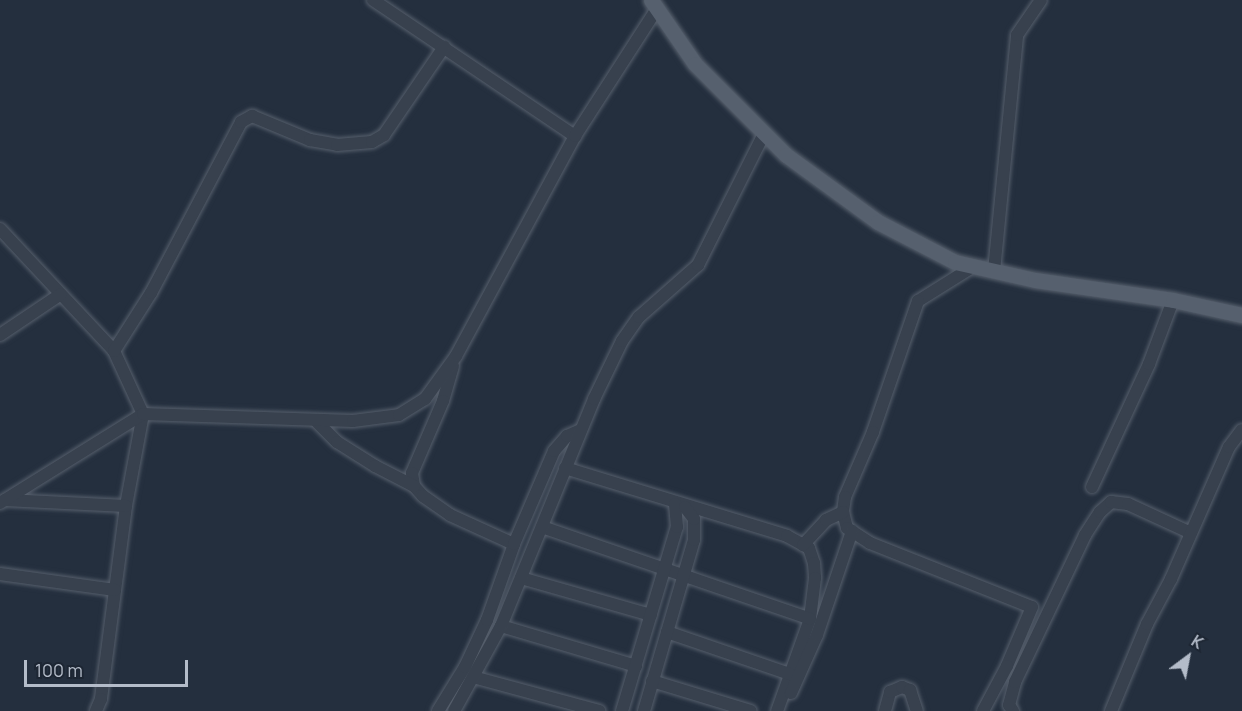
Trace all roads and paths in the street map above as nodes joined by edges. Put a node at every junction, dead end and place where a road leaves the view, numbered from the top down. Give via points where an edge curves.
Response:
1 (373, 0) edge
2 (1041, 0) edge
3 (654, 4) edge
4 (444, 47) junction
5 (764, 134) junction
6 (575, 136) junction
7 (0, 229) edge
8 (974, 266) junction
9 (994, 271) junction
10 (61, 294) junction
11 (1173, 300) junction
12 (1242, 315) edge
13 (0, 335) edge
14 (114, 351) junction
15 (456, 357) junction
16 (143, 414) junction
17 (316, 421) junction
18 (581, 430) junction
19 (1242, 430) edge
20 (565, 468) junction
21 (414, 486) junction
22 (1092, 487) dead end
23 (2, 501) edge
24 (680, 505) junction
25 (126, 506) junction
26 (843, 512) junction
27 (542, 527) junction
28 (852, 531) junction
29 (1191, 533) junction
30 (514, 544) junction
31 (803, 545) junction
32 (665, 569) junction
33 (0, 574) edge
34 (683, 575) junction
35 (521, 578) junction
36 (115, 590) junction
37 (651, 615) junction
38 (810, 619) junction
39 (501, 626) junction
40 (667, 632) junction
41 (636, 666) junction
42 (790, 674) junction
43 (473, 678) junction
44 (651, 681) junction
45 (96, 711) edge
46 (438, 711) edge
47 (454, 711) edge
48 (598, 711) edge
49 (622, 711) edge
50 (644, 711) edge
51 (751, 711) edge
52 (777, 711) edge
53 (783, 711) edge
54 (885, 711) edge
55 (917, 711) edge
56 (983, 711) edge
57 (1012, 711) edge
58 (1112, 711) edge

1 - 4 street
2 - 9 street via 1017,35
3 - 5 main road via 695,63
3 - 6 street
4 - 6 street
4 - 14 street via 384,135 372,142 337,145 310,140 252,116 241,122 151,293
5 - 8 main road via 786,155 878,222 955,261
5 - 18 street via 698,265 639,317 622,341
6 - 15 street
7 - 10 street
8 - 9 main road
8 - 26 street via 918,301 873,432 845,497
9 - 11 main road
10 - 13 street
10 - 14 street
11 - 12 main road
11 - 22 street via 1149,364
14 - 16 street
15 - 17 street via 424,399 399,415
15 - 21 street via 443,400 412,473
16 - 17 street
16 - 23 street
16 - 25 street
17 - 21 street via 337,442
18 - 20 street
18 - 30 street via 567,436 554,451
19 - 29 street via 1229,447
20 - 24 street
20 - 27 street
21 - 30 street via 450,515
23 - 25 street
24 - 31 street via 787,536
24 - 32 street
24 - 34 street via 694,519 694,540
25 - 36 street
26 - 28 street via 847,528
26 - 31 street via 826,520
27 - 32 street
27 - 35 street
28 - 53 street via 817,635
28 - 56 street via 870,543 1032,607
29 - 57 street via 1128,504 1111,502 1100,512 1085,535 1015,682 1009,705
29 - 58 street via 1147,624
30 - 46 street via 482,630
31 - 38 street via 809,548 814,563
32 - 34 street
32 - 37 street
33 - 36 street
34 - 38 street
34 - 40 street
35 - 37 street
35 - 39 street
36 - 45 street via 101,699
37 - 41 street
38 - 42 street
39 - 41 street
39 - 43 street
40 - 42 street
40 - 44 street
41 - 49 street
42 - 52 street
43 - 47 street
43 - 48 street
44 - 50 street
44 - 51 street
54 - 55 street via 890,692 902,687 910,690

